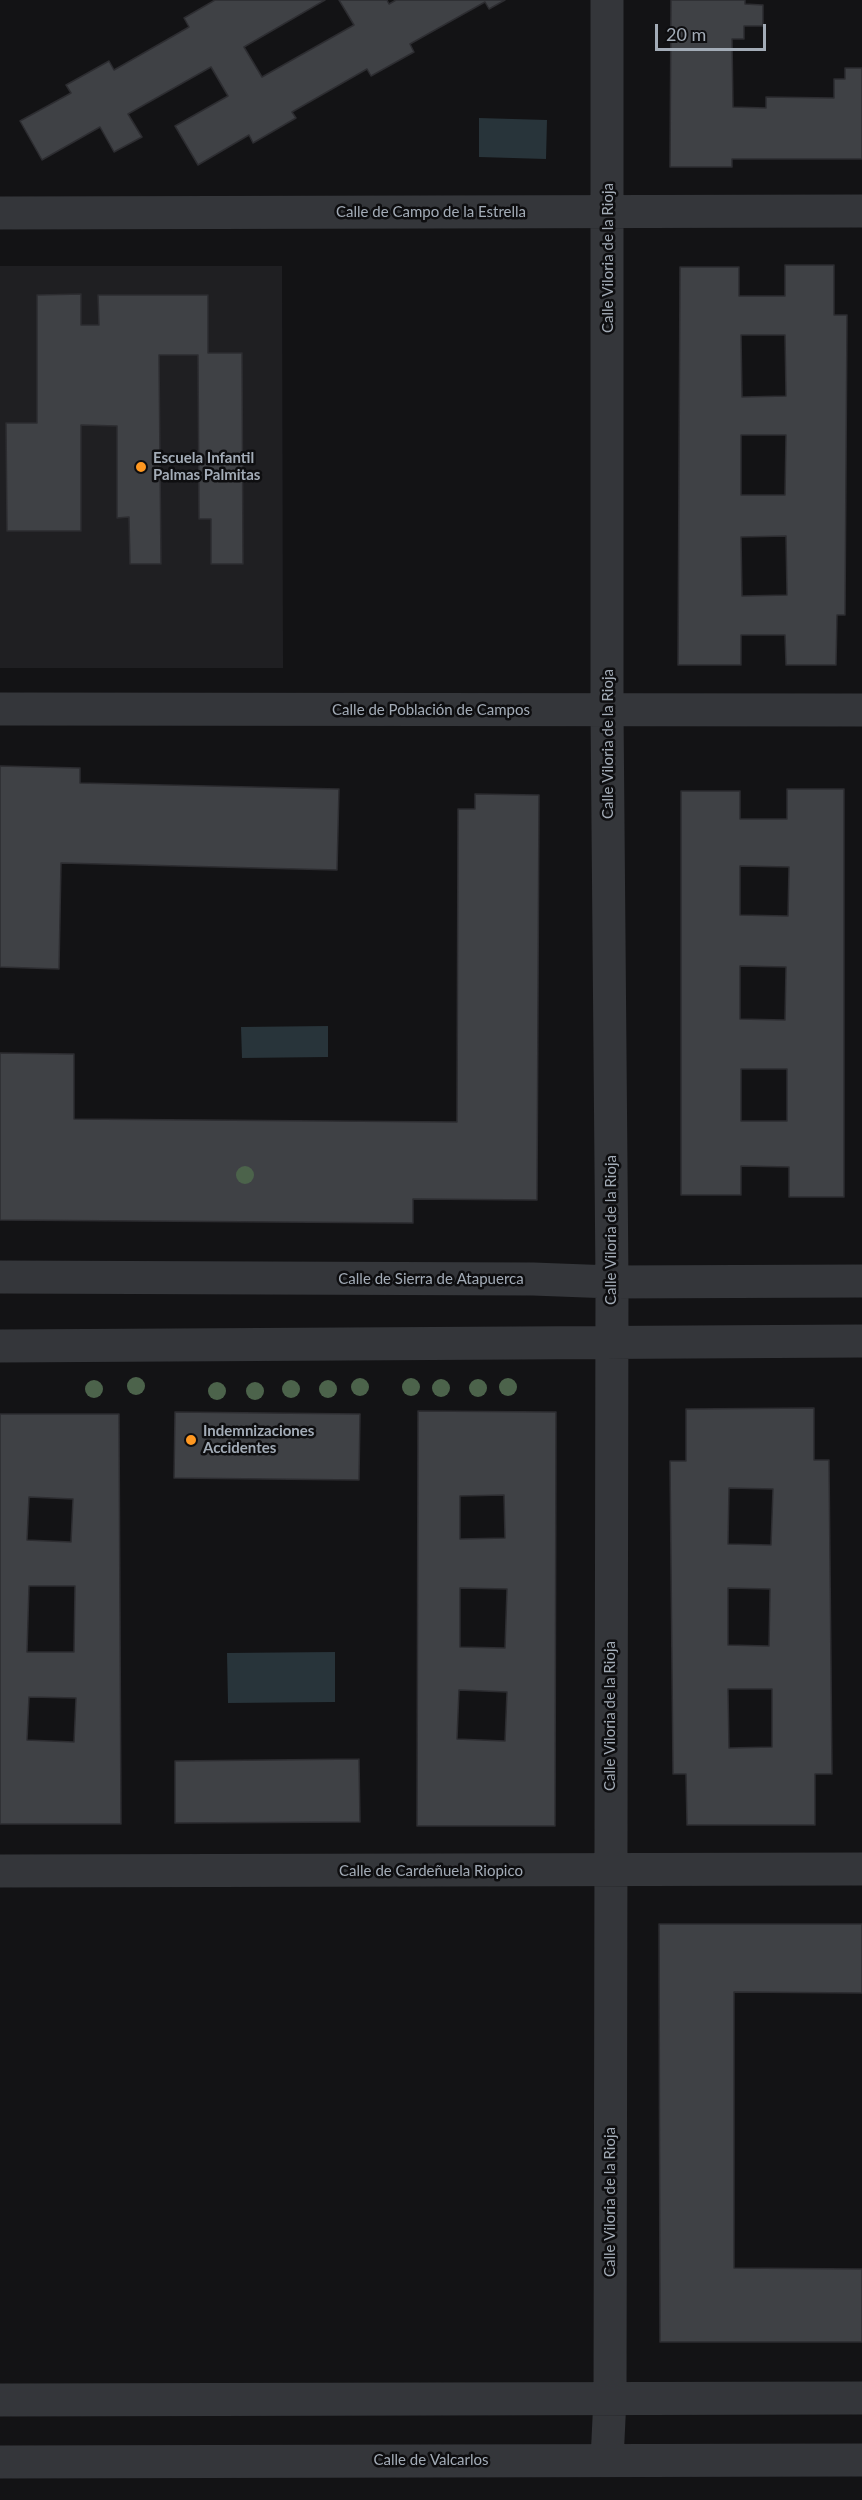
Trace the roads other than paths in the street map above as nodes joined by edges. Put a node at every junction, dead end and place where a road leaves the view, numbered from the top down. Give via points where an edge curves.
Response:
1 (607, 0) edge
2 (862, 211) edge
3 (608, 212) junction
4 (0, 213) edge
5 (0, 709) edge
6 (607, 710) junction
7 (862, 710) edge
8 (0, 1277) edge
9 (862, 1281) edge
10 (612, 1282) junction
11 (862, 1341) edge
12 (611, 1343) junction
13 (0, 1346) edge
14 (862, 1869) edge
15 (0, 1871) edge
16 (609, 1871) junction
17 (610, 2398) junction
18 (862, 2398) edge
19 (0, 2400) edge
20 (607, 2460) junction
21 (862, 2460) edge
22 (0, 2462) edge

1 - 3 street, Calle Viloria de la Rioja
2 - 3 street, Calle de Campo de la Estrella
3 - 4 street, Calle de Campo de la Estrella
3 - 6 street, Calle Viloria de la Rioja
5 - 6 street, Calle de Población de Campos
6 - 7 street, Calle de Población de Campos
6 - 10 street, Calle Viloria de la Rioja
8 - 10 street, Calle de Sierra de Atapuerca
9 - 10 street, Calle de Sierra de Atapuerca
10 - 12 street, Calle Viloria de la Rioja
11 - 12 street
12 - 13 street
12 - 16 street, Calle Viloria de la Rioja
14 - 16 street, Calle de Cardeñuela Riopico
15 - 16 street, Calle de Cardeñuela Riopico
16 - 17 street, Calle Viloria de la Rioja
17 - 18 street
17 - 19 street
17 - 20 street, Calle Viloria de la Rioja
20 - 21 street, Calle de Valcarlos
20 - 22 street, Calle de Valcarlos

